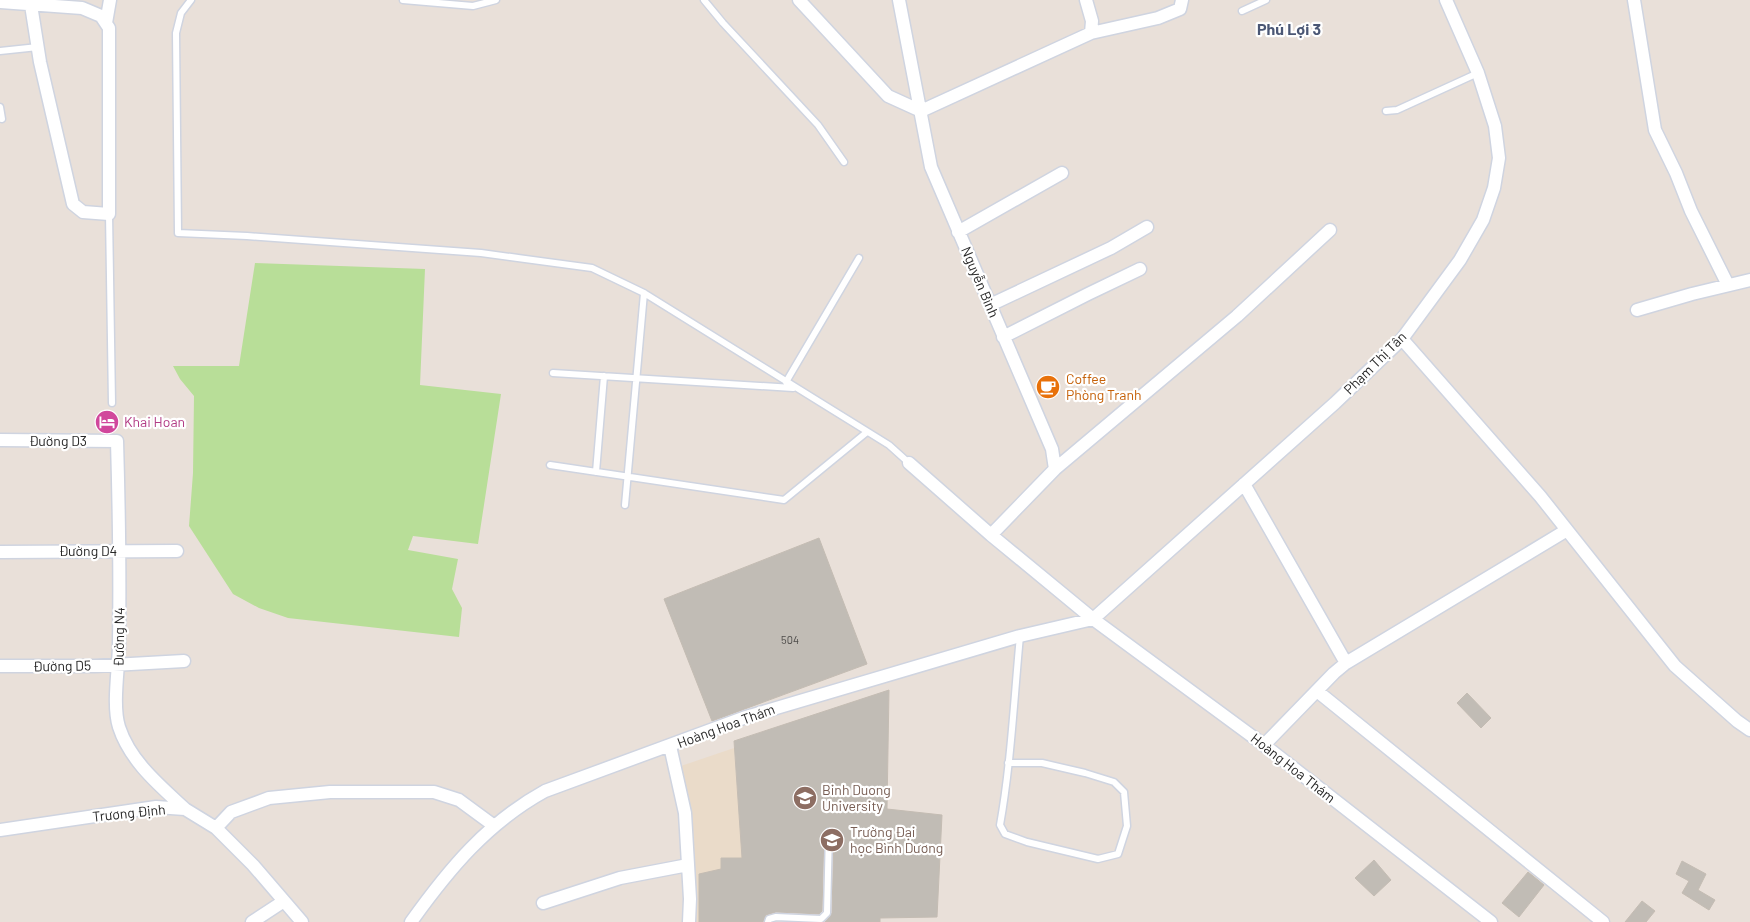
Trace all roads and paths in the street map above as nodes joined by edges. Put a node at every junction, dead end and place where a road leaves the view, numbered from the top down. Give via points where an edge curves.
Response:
1 (110, 0) edge
2 (191, 0) edge
3 (403, 0) edge
4 (496, 0) edge
5 (704, 0) edge
6 (799, 0) edge
7 (899, 0) edge
8 (1086, 0) edge
9 (1182, 0) edge
10 (1266, 0) edge
11 (1446, 0) edge
12 (1634, 0) edge
13 (0, 2) edge
14 (31, 5) junction
15 (1242, 11) dead end
16 (106, 23) junction
17 (1091, 33) junction
18 (38, 47) junction
19 (0, 51) edge
20 (1478, 73) junction
21 (0, 107) edge
22 (921, 111) junction
23 (1386, 111) dead end
24 (2, 119) dead end
25 (844, 162) dead end
26 (1062, 173) dead end
27 (109, 214) junction
28 (1147, 227) dead end
29 (1330, 230) dead end
30 (958, 232) junction
31 (859, 258) dead end
32 (1140, 268) dead end
33 (1750, 280) edge
34 (1728, 285) junction
35 (644, 293) junction
36 (990, 305) junction
37 (1637, 310) dead end
38 (1004, 337) junction
39 (1402, 339) junction
40 (553, 374) dead end
41 (604, 376) junction
42 (637, 379) junction
43 (786, 382) junction
44 (797, 388) junction
45 (112, 403) dead end
46 (867, 432) junction
47 (0, 440) edge
48 (117, 441) joint
49 (908, 463) joint
50 (550, 465) dead end
51 (1055, 469) junction
52 (596, 472) junction
53 (628, 477) junction
54 (1244, 484) junction
55 (625, 505) dead end
56 (1567, 530) junction
57 (991, 535) junction
58 (120, 551) junction
59 (177, 551) dead end
60 (0, 552) edge
61 (1092, 618) junction
62 (1020, 636) junction
63 (184, 661) dead end
64 (1346, 663) junction
65 (119, 665) junction
66 (0, 666) edge
67 (1317, 690) junction
68 (1750, 730) edge
69 (1264, 745) junction
70 (670, 746) junction
71 (1008, 764) junction
72 (185, 809) junction
73 (493, 825) junction
74 (216, 828) junction
75 (0, 830) edge
76 (829, 832) dead end
77 (688, 866) junction
78 (284, 901) junction
79 (543, 903) dead end
80 (824, 920) edge
81 (252, 922) edge
82 (302, 922) edge
83 (411, 922) edge
84 (689, 922) edge
85 (768, 922) edge
86 (1490, 922) edge
87 (1603, 922) edge

1 - 16 street
2 - 35 lane via 181,13 176,33 178,233 481,253 592,268
3 - 4 lane via 473,6
5 - 25 lane via 818,125
6 - 22 street via 888,96
7 - 22 street, Nguyễn Bình
8 - 17 street via 1092,21
9 - 17 street via 1180,9 1158,18
10 - 15 lane
11 - 20 street, Phạm Thị Tân
12 - 34 street via 1655,130
13 - 14 street
14 - 16 street via 82,8 100,16
14 - 18 street
16 - 27 street via 109,28
17 - 22 street
18 - 19 lane
18 - 27 street via 73,204 83,212
20 - 23 lane via 1397,110
20 - 39 street, Phạm Thị Tân via 1495,126 1498,158 1494,188 1484,220 1460,260
21 - 24 lane
22 - 30 street, Nguyễn Bình via 931,167
26 - 30 street
27 - 45 lane
28 - 36 street via 1111,248
29 - 51 street via 1237,316
30 - 36 street, Nguyễn Bình
31 - 43 lane
32 - 38 street
33 - 34 street
34 - 37 street
35 - 42 lane
35 - 43 lane
36 - 38 street, Nguyễn Bình
38 - 51 street, Nguyễn Bình via 1052,449
39 - 54 street, Phạm Thị Tân
39 - 56 street
40 - 41 lane
41 - 42 lane
41 - 52 lane
42 - 44 lane
42 - 53 lane
43 - 44 lane
44 - 46 lane
46 - 49 lane
46 - 53 lane via 784,500
47 - 48 street, Đường D3
48 - 58 street, Đường N4
49 - 57 street, Hoàng Hoa Thám
50 - 52 lane
51 - 57 street
52 - 53 lane
53 - 55 lane
54 - 61 street, Phạm Thị Tân
54 - 64 street
56 - 64 street
56 - 68 street via 1675,666
57 - 61 street, Hoàng Hoa Thám
58 - 59 street, Đường D4
58 - 60 street, Đường D4
58 - 65 street, Đường N4
61 - 62 street, Hoàng Hoa Thám
61 - 69 street, Hoàng Hoa Thám
62 - 70 street, Hoàng Hoa Thám via 746,717
62 - 71 lane
63 - 65 street, Đường D5
64 - 67 street
65 - 66 street, Đường D5
65 - 72 street, Đường N4 via 116,690 119,725 131,754
67 - 69 street
67 - 87 street
69 - 86 street, Hoàng Hoa Thám
70 - 73 street, Hoàng Hoa Thám via 545,791
70 - 77 street via 685,813
71 - 71 lane via 1000,824 1005,834 1098,859 1118,854 1127,826 1124,792 1114,782 1042,764
72 - 74 street, Trương Định
72 - 75 street, Trương Định via 156,807
73 - 74 street via 459,800 434,792 339,792 269,798 232,812
73 - 83 street, Hoàng Hoa Thám via 436,887
74 - 78 street, Trương Định
76 - 80 lane via 827,913
77 - 79 street via 620,878
77 - 84 street
78 - 81 street
78 - 82 street, Trương Định
80 - 85 lane via 776,917

